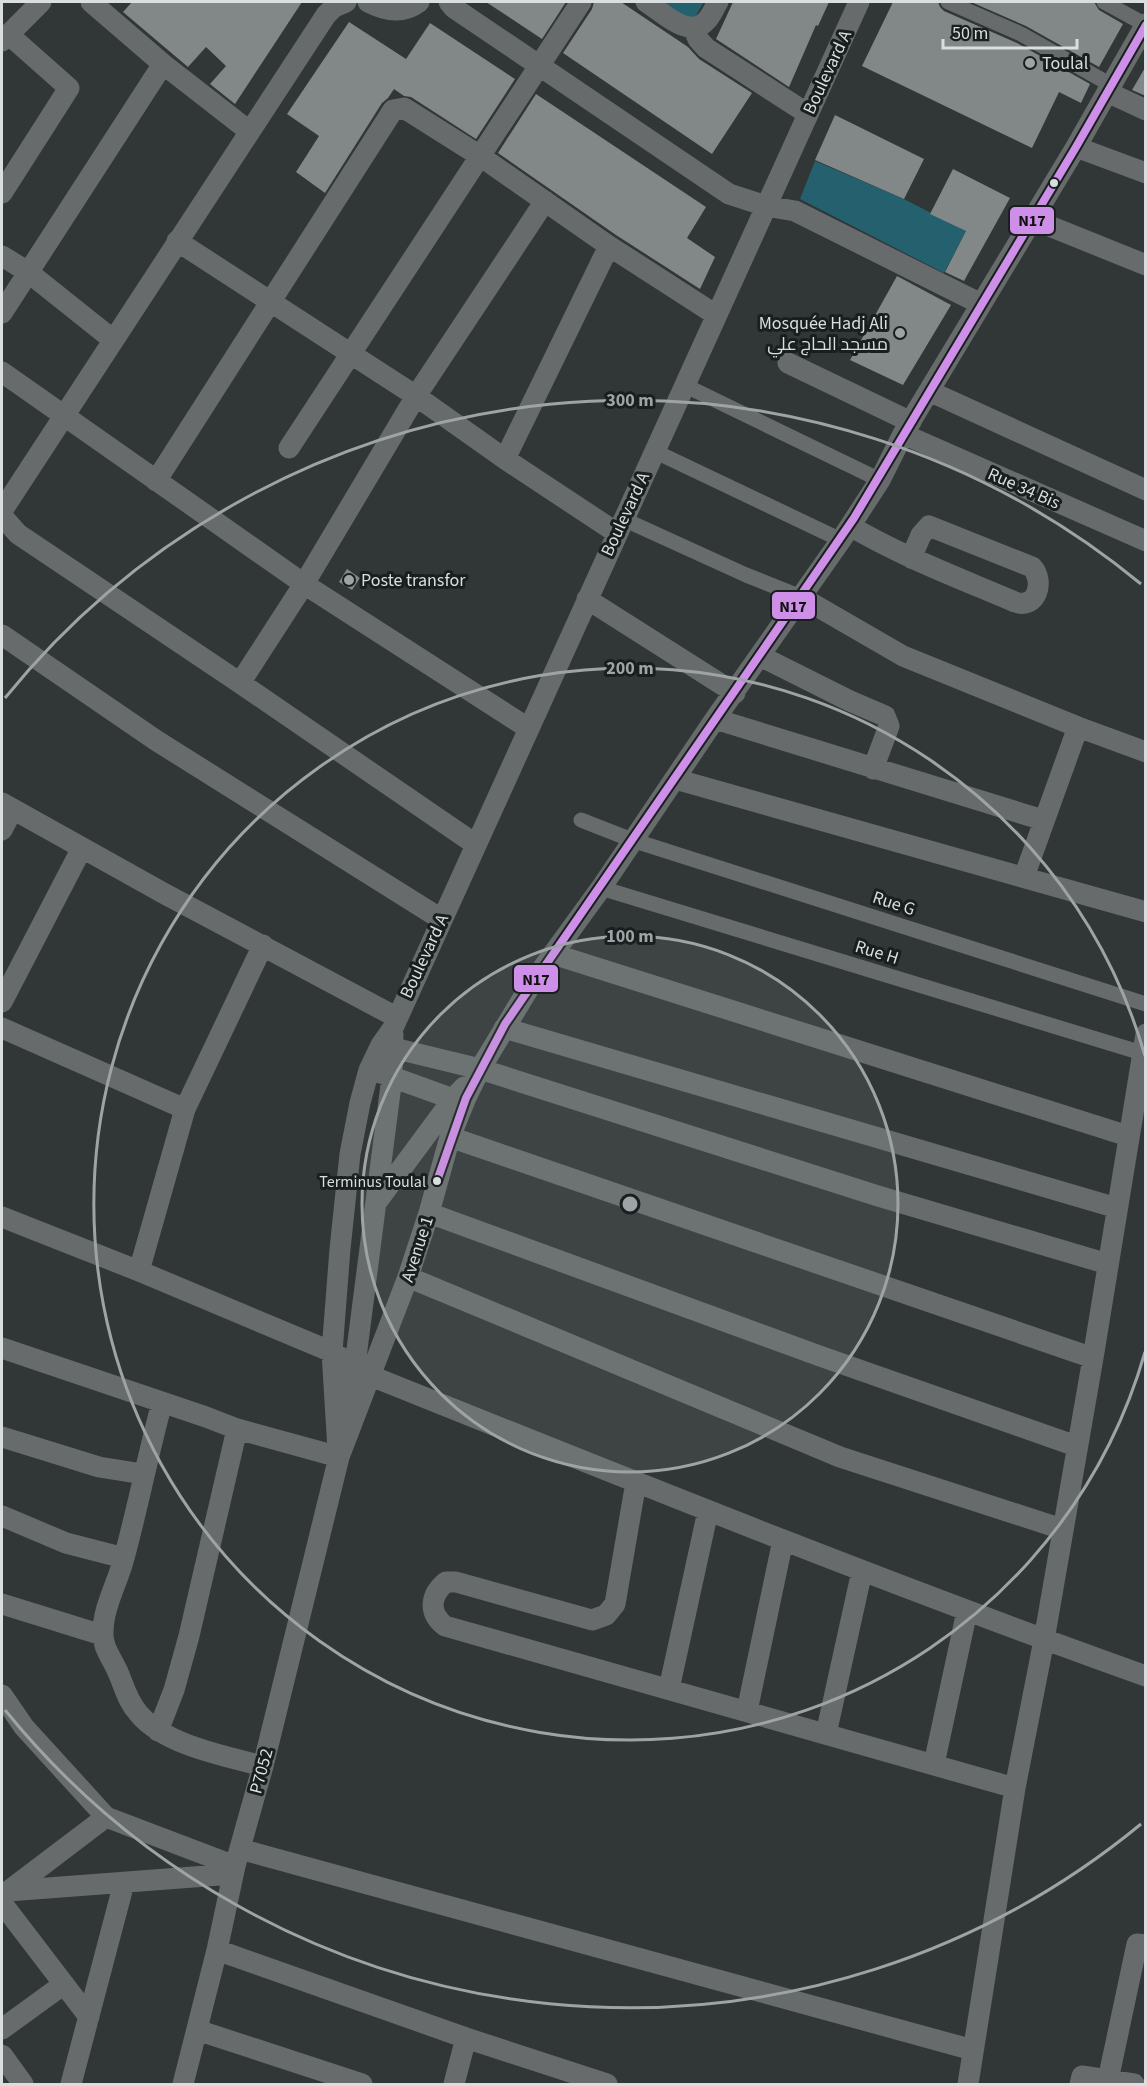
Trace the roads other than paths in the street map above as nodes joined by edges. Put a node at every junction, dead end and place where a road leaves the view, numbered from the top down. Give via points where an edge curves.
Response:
1 (41, 2) edge
2 (91, 2) edge
3 (346, 2) edge
4 (368, 2) edge
5 (581, 2) edge
6 (646, 2) edge
7 (718, 2) edge
8 (860, 2) edge
9 (948, 2) edge
10 (1104, 2) edge
11 (452, 5) edge
12 (411, 6) edge
13 (328, 8) edge
14 (113, 9) edge
15 (1145, 24) edge
16 (693, 28) junction
17 (5, 38) edge
18 (163, 64) junction
19 (539, 65) junction
20 (1109, 89) junction
21 (1146, 110) edge
22 (808, 114) junction
23 (249, 131) junction
24 (1076, 147) junction
25 (480, 156) junction
26 (1146, 173) edge
27 (2, 193) edge
28 (545, 201) junction
29 (766, 207) junction
30 (1032, 219) junction
31 (177, 241) junction
32 (609, 246) junction
33 (2, 256) edge
34 (1146, 265) edge
35 (28, 272) junction
36 (269, 302) junction
37 (981, 304) junction
38 (2, 313) edge
39 (716, 315) junction
40 (112, 339) junction
41 (350, 354) junction
42 (788, 363) dead end
43 (2, 372) edge
44 (684, 385) junction
45 (929, 391) junction
46 (416, 396) junction
47 (64, 416) junction
48 (907, 428) junction
49 (289, 448) dead end
50 (654, 451) junction
51 (506, 459) junction
52 (880, 480) junction
53 (156, 481) junction
54 (1146, 490) edge
55 (2, 511) edge
56 (2, 516) edge
57 (620, 526) junction
58 (845, 533) junction
59 (1146, 541) edge
60 (911, 558) junction
61 (304, 584) junction
62 (801, 597) junction
63 (587, 599) junction
64 (2, 635) edge
65 (760, 656) junction
66 (240, 683) junction
67 (735, 693) junction
68 (715, 719) junction
69 (1077, 727) junction
70 (528, 728) junction
71 (1146, 752) edge
72 (873, 769) junction
73 (675, 779) junction
74 (7, 806) edge
75 (581, 820) dead end
76 (1043, 820) junction
77 (2, 830) edge
78 (632, 840) junction
79 (475, 844) junction
80 (82, 848) junction
81 (1024, 877) junction
82 (601, 888) junction
83 (1146, 912) edge
84 (441, 919) junction
85 (263, 945) junction
86 (553, 954) junction
87 (2, 1002) edge
88 (1146, 1004) edge
89 (2, 1028) edge
90 (504, 1028) junction
91 (391, 1034) junction
92 (1144, 1044) edge
93 (480, 1069) junction
94 (369, 1070) junction
95 (392, 1077) junction
96 (459, 1100) junction
97 (185, 1109) junction
98 (1128, 1136) junction
99 (450, 1137) junction
100 (375, 1206) junction
101 (1117, 1209) junction
102 (429, 1213) junction
103 (2, 1217) edge
104 (340, 1249) junction
105 (1108, 1264) junction
106 (139, 1271) junction
107 (408, 1277) junction
108 (2, 1348) edge
109 (332, 1352) junction
110 (1093, 1358) junction
111 (363, 1370) junction
112 (162, 1403) junction
113 (237, 1429) junction
114 (2, 1437) edge
115 (1076, 1446) junction
116 (339, 1457) junction
117 (143, 1474) junction
118 (636, 1482) junction
119 (708, 1511) junction
120 (2, 1516) edge
121 (1062, 1529) junction
122 (783, 1540) junction
123 (124, 1558) junction
124 (862, 1571) junction
125 (2, 1604) edge
126 (967, 1611) junction
127 (102, 1635) junction
128 (1044, 1640) junction
129 (1146, 1676) edge
130 (669, 1689) junction
131 (2, 1695) edge
132 (747, 1711) junction
133 (158, 1731) junction
134 (826, 1734) junction
135 (934, 1764) junction
136 (263, 1766) junction
137 (1015, 1788) junction
138 (106, 1817) junction
139 (236, 1863) junction
140 (124, 1883) junction
141 (4, 1897) edge
142 (1146, 1946) edge
143 (217, 1950) junction
144 (64, 1984) junction
145 (89, 2017) junction
146 (2, 2030) edge
147 (197, 2030) junction
148 (466, 2038) junction
149 (973, 2050) junction
150 (2, 2055) edge
151 (1108, 2080) junction
152 (1132, 2084) edge
153 (23, 2085) edge
154 (71, 2085) edge
155 (183, 2085) edge
156 (362, 2085) edge
157 (454, 2085) edge
158 (607, 2085) edge
159 (968, 2085) edge
160 (1080, 2085) edge

1 - 17 street
2 - 14 street
3 - 13 street
4 - 12 street via 390,10
5 - 19 street
6 - 16 street via 681,25
7 - 16 street via 705,22
8 - 22 street, Boulevard A
9 - 20 street via 1021,34
10 - 15 street
11 - 12 street
11 - 19 street
13 - 23 street
14 - 18 street
15 - 20 street
16 - 22 street via 706,48
17 - 27 street via 69,88
18 - 23 street
18 - 35 street
19 - 25 street
19 - 29 street via 729,194
20 - 21 street
20 - 24 street
22 - 29 street, Boulevard A
23 - 31 street
24 - 26 street
24 - 30 street
25 - 28 street
25 - 36 street via 404,108 393,110
25 - 41 street
28 - 32 street
28 - 46 street
29 - 37 street via 795,211
29 - 39 street, Boulevard A
30 - 34 street
30 - 37 street
31 - 36 street
31 - 40 street
32 - 39 street
32 - 51 street
33 - 35 street
35 - 38 street
35 - 40 street
36 - 41 street
36 - 53 street
37 - 45 street
39 - 44 street, Boulevard A
40 - 47 street
41 - 46 street
41 - 49 street
42 - 48 street, Rue 34 Bis
43 - 47 street
44 - 50 street, Boulevard A
44 - 52 street
45 - 48 street
45 - 54 street
46 - 51 street
46 - 61 street
47 - 53 street
47 - 55 street
48 - 52 street
48 - 59 street, Rue 34 Bis
50 - 57 street, Boulevard A
50 - 58 street
51 - 57 street
52 - 58 street
53 - 61 street
56 - 66 street via 18,534
57 - 62 street
57 - 63 street, Boulevard A
58 - 60 street
58 - 62 street
60 - 60 street via 921,535 930,526 1032,567 1040,584 1030,603 1021,604
61 - 66 street
61 - 70 street
62 - 65 street
62 - 69 street via 903,656
63 - 67 street
63 - 70 street, Boulevard A
64 - 84 street via 157,741
65 - 67 street
65 - 72 street via 885,716 889,726
66 - 79 street
67 - 68 street
68 - 72 street
68 - 73 street
69 - 71 street
69 - 76 street
70 - 79 street, Boulevard A
72 - 76 street
73 - 78 street
73 - 81 street
74 - 77 street
74 - 80 street
75 - 78 street, Rue G
76 - 81 street
78 - 82 street
78 - 88 street, Rue G
79 - 84 street, Boulevard A
80 - 85 street
80 - 87 street
81 - 83 street
82 - 86 street
82 - 92 street, Rue H
84 - 91 street, Boulevard A
85 - 91 street
85 - 97 street
86 - 90 street
86 - 98 street
89 - 97 street
90 - 93 street
90 - 101 street
91 - 93 street
91 - 94 street, Boulevard A
91 - 95 street, Boulevard A
92 - 98 street
93 - 96 street
93 - 105 street via 878,1196
94 - 95 street
94 - 104 street, Boulevard A via 350,1154
95 - 96 street
95 - 100 street, Boulevard A
96 - 99 street, Avenue 1
96 - 100 street
97 - 106 street
98 - 101 street
99 - 102 street, Avenue 1
99 - 110 street
100 - 104 street
100 - 111 street, Boulevard A
101 - 105 street
102 - 107 street, Avenue 1
102 - 115 street
103 - 106 street
104 - 109 street, Boulevard A
105 - 110 street
106 - 109 street
107 - 111 street, Avenue 1
107 - 121 street via 840,1457
108 - 112 street
109 - 111 street
109 - 116 street, P7052
110 - 115 street
111 - 116 street, P7052
111 - 118 street
112 - 113 street
112 - 117 street
113 - 116 street
113 - 133 street via 189,1636
114 - 117 street via 99,1467
115 - 121 street
116 - 136 street, P7052
117 - 123 street
118 - 119 street
118 - 130 street via 615,1604 606,1615 592,1620 456,1582 446,1582 438,1589 432,1609 445,1626
119 - 122 street
119 - 130 street
120 - 123 street via 66,1543
121 - 128 street
122 - 124 street
122 - 132 street
123 - 127 street
124 - 126 street
124 - 134 street
125 - 127 street
126 - 128 street
126 - 135 street
127 - 133 street via 125,1694 139,1715
128 - 129 street
128 - 137 street
130 - 132 street
131 - 138 street via 24,1727
132 - 134 street
133 - 136 street via 204,1751
134 - 135 street
135 - 137 street
136 - 139 street, P7052
137 - 149 street
138 - 139 street
138 - 141 street
139 - 140 street
139 - 143 street, P7052
139 - 149 street
140 - 141 street
140 - 145 street
141 - 144 street
142 - 151 street via 1137,1944
143 - 147 street, P7052
143 - 148 street
144 - 145 street
144 - 146 street
145 - 154 street
147 - 155 street, P7052
147 - 156 street
148 - 157 street
148 - 158 street
149 - 159 street
150 - 153 street
151 - 152 street
151 - 160 street via 1082,2076

